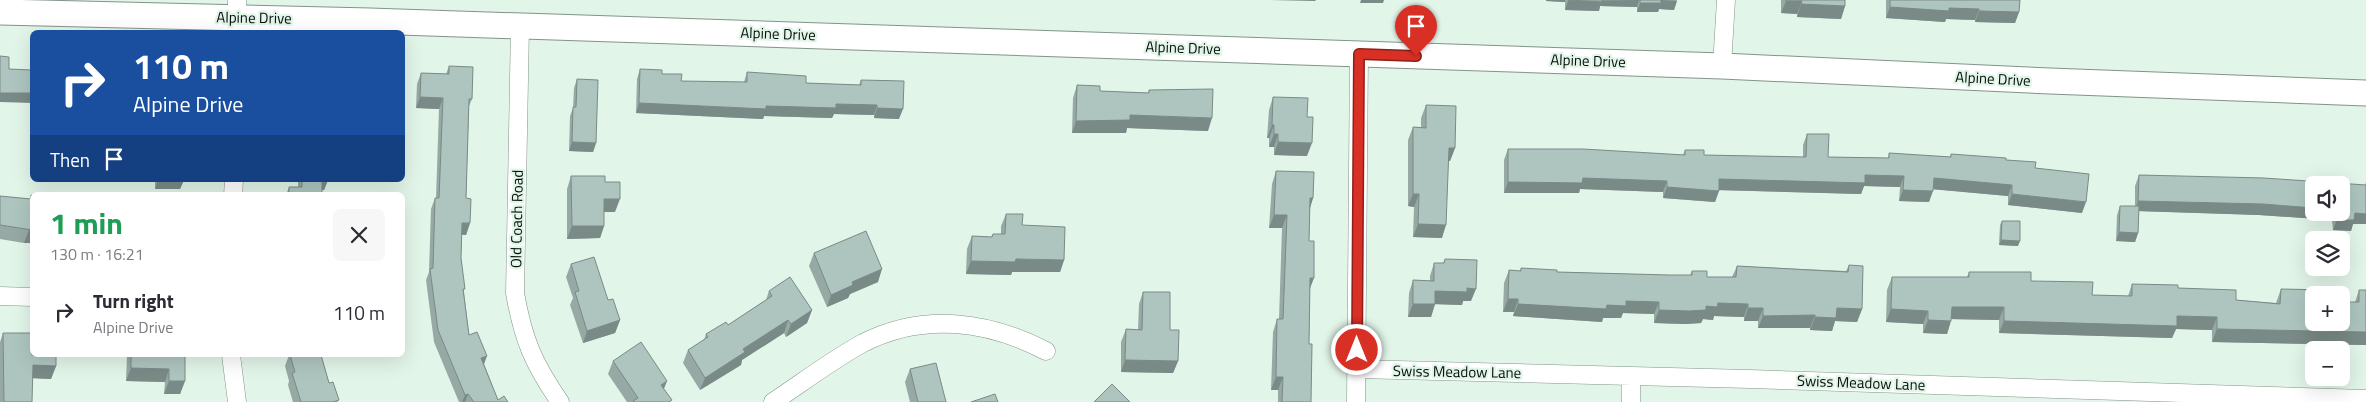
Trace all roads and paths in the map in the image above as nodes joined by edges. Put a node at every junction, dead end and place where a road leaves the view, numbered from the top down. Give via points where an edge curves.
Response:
1 (1726, 0) edge
2 (0, 12) edge
3 (237, 17) edge
4 (520, 26) junction
5 (1359, 54) junction
6 (1722, 66) junction
7 (2366, 93) edge
8 (0, 296) edge
9 (30, 296) edge
10 (1046, 351) dead end
11 (231, 357) edge
12 (1357, 369) junction
13 (1631, 376) junction
14 (2106, 396) edge
15 (2366, 399) edge
16 (237, 402) edge
17 (560, 402) edge
18 (774, 402) edge
19 (1356, 402) edge
20 (1631, 402) edge

1 - 6 street
2 - 3 street, Alpine Drive
3 - 4 street, Alpine Drive
4 - 5 street, Alpine Drive
4 - 17 street, Old Coach Road via 515,292 521,327 530,352
5 - 6 street, Alpine Drive
5 - 12 street
6 - 7 street, Alpine Drive
8 - 9 street
10 - 18 street via 1006,333 972,325 946,323 893,331 864,342
11 - 16 street
12 - 13 street, Swiss Meadow Lane
12 - 19 street
13 - 14 street, Swiss Meadow Lane
13 - 20 street
14 - 15 street, Swiss Meadow Lane

